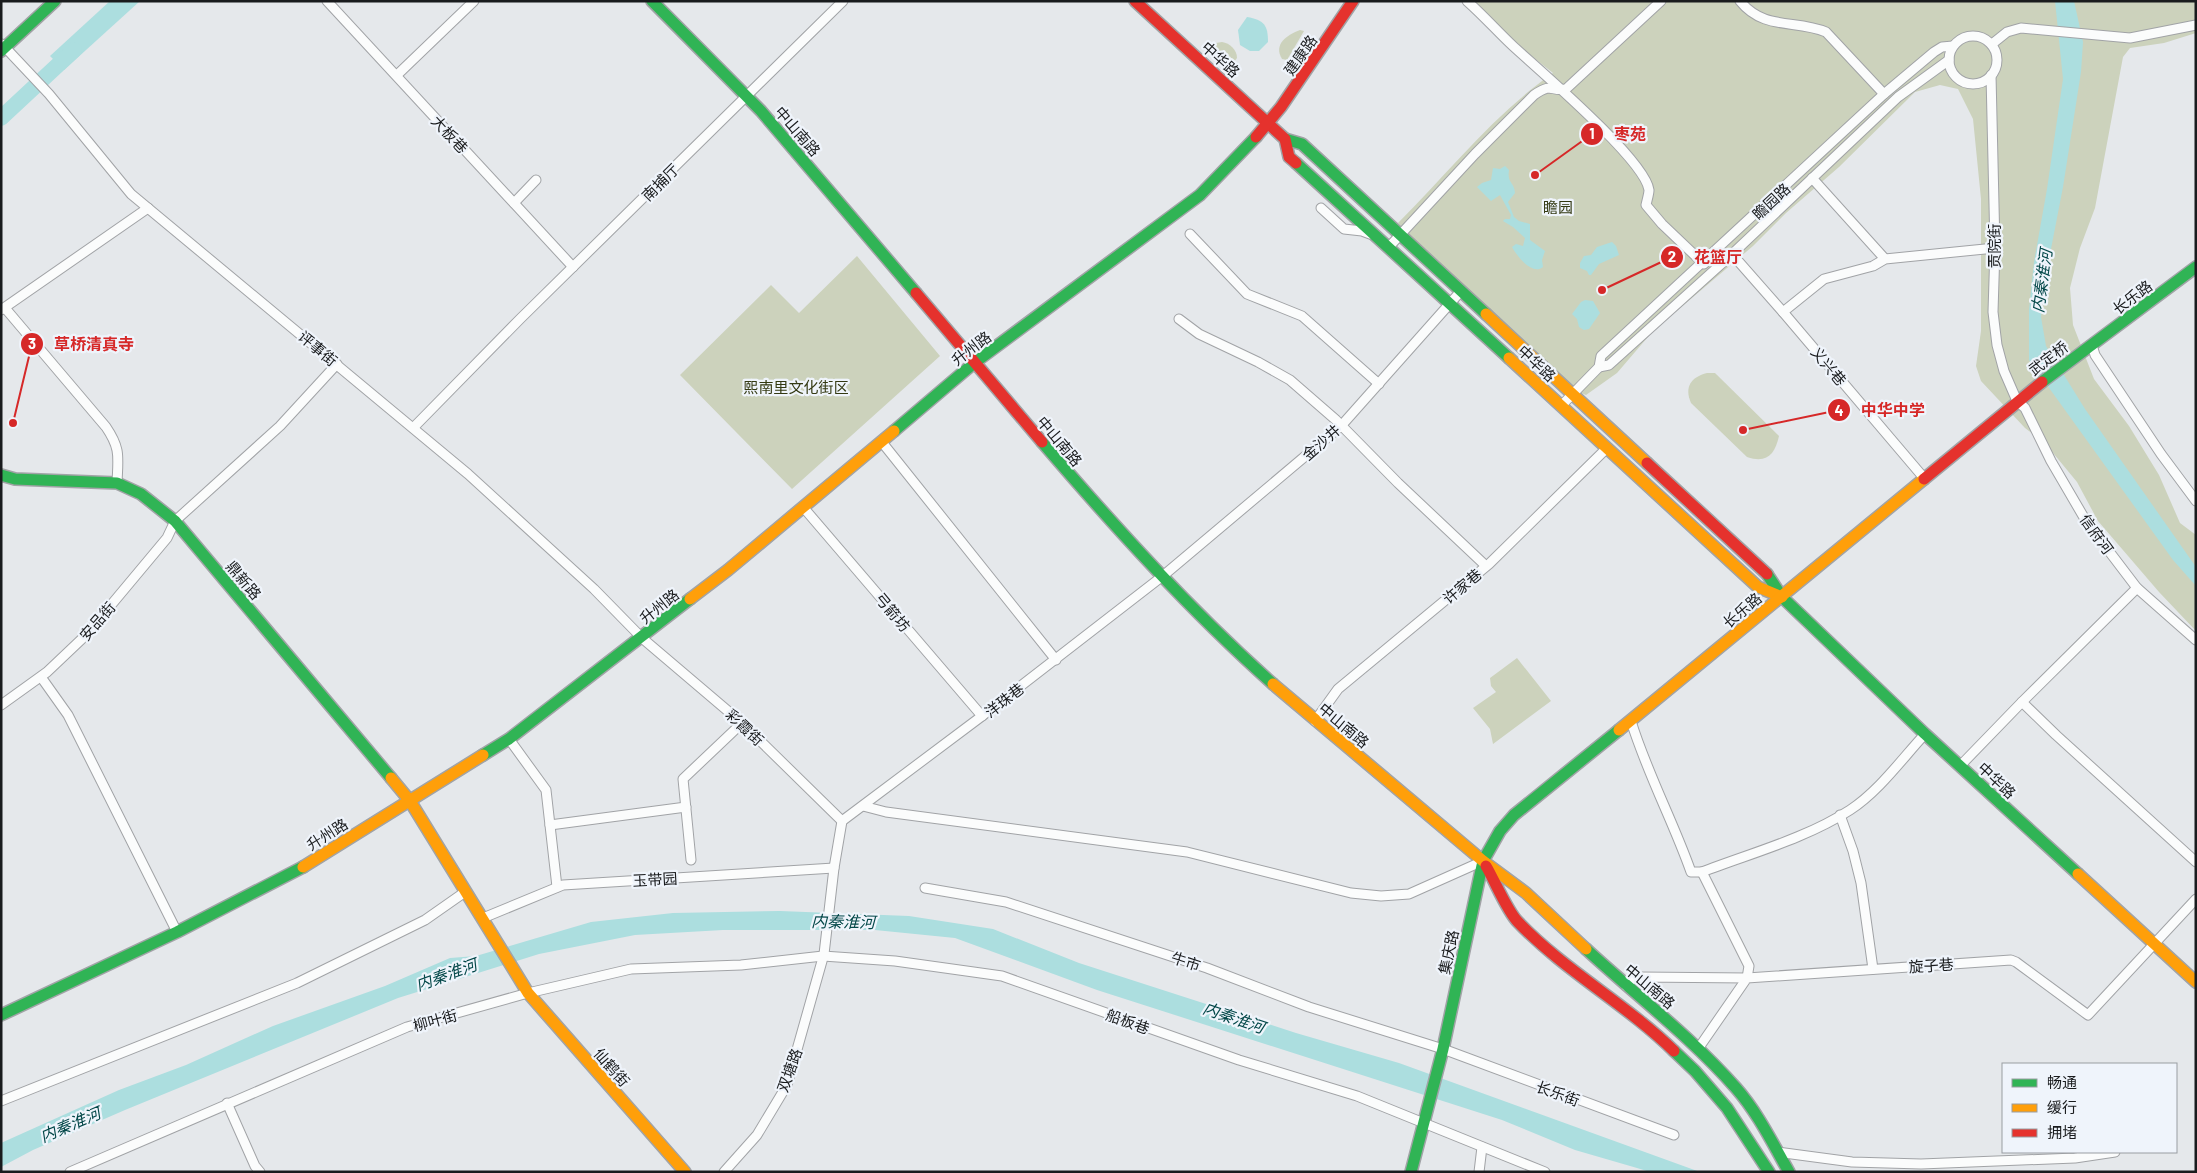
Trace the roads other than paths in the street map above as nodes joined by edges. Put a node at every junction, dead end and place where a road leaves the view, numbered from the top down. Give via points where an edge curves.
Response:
1 (55, 1) edge
2 (327, 1) edge
3 (474, 1) edge
4 (652, 1) edge
5 (843, 1) edge
6 (1135, 1) edge
7 (1353, 1) edge
8 (1467, 1) edge
9 (1661, 1) edge
10 (1740, 1) edge
11 (2196, 25) edge
12 (1992, 44) junction
13 (1953, 46) junction
14 (3, 47) edge
15 (1949, 60) junction
16 (1991, 75) junction
17 (396, 76) junction
18 (1562, 90) junction
19 (1884, 94) junction
20 (746, 96) junction
21 (1268, 123) junction
22 (1285, 139) junction
23 (1812, 178) junction
24 (536, 180) dead end
25 (514, 203) junction
26 (148, 208) junction
27 (1321, 208) dead end
28 (1190, 234) dead end
29 (1374, 236) junction
30 (1733, 237) junction
31 (1741, 246) junction
32 (1388, 248) junction
33 (1720, 248) junction
34 (1995, 248) junction
35 (1730, 256) junction
36 (1885, 259) junction
37 (1704, 264) junction
38 (573, 266) junction
39 (2196, 267) edge
40 (1461, 291) junction
41 (1449, 303) junction
42 (3, 309) edge
43 (1783, 312) junction
44 (1179, 319) dead end
45 (2088, 348) junction
46 (974, 363) junction
47 (337, 364) junction
48 (1599, 367) junction
49 (1379, 384) junction
50 (2030, 391) joint
51 (2021, 405) junction
52 (1561, 406) junction
53 (1341, 426) junction
54 (414, 428) junction
55 (881, 441) junction
56 (1607, 448) junction
57 (1, 476) edge
58 (1924, 478) junction
59 (117, 483) junction
60 (2196, 501) edge
61 (803, 507) junction
62 (175, 521) junction
63 (1486, 566) junction
64 (1164, 575) junction
65 (2138, 588) junction
66 (1782, 597) junction
67 (642, 638) junction
68 (2196, 640) edge
69 (1056, 660) junction
70 (41, 677) junction
71 (2022, 702) junction
72 (1, 705) edge
73 (982, 716) junction
74 (1315, 721) junction
75 (1631, 721) junction
76 (742, 722) junction
77 (1925, 734) junction
78 (509, 739) junction
79 (1960, 766) junction
80 (410, 801) junction
81 (863, 806) junction
82 (686, 807) junction
83 (1840, 815) junction
84 (842, 821) junction
85 (550, 825) junction
86 (691, 860) dead end
87 (1483, 861) junction
88 (2196, 862) edge
89 (834, 868) junction
90 (1702, 872) junction
91 (557, 887) junction
92 (925, 888) dead end
93 (465, 892) junction
94 (2196, 899) edge
95 (483, 918) junction
96 (177, 932) junction
97 (2154, 944) junction
98 (824, 955) junction
99 (1873, 969) junction
100 (1747, 978) junction
101 (2196, 982) edge
102 (1626, 986) junction
103 (528, 993) junction
104 (1, 1015) edge
105 (1443, 1049) junction
106 (1698, 1049) junction
107 (1, 1102) edge
108 (227, 1103) junction
109 (1424, 1122) junction
110 (1674, 1135) dead end
111 (1482, 1148) junction
112 (1777, 1152) junction
113 (2108, 1153) edge
114 (70, 1172) edge
115 (260, 1172) edge
116 (685, 1172) edge
117 (724, 1172) edge
118 (1411, 1172) edge
119 (1479, 1172) edge
120 (1545, 1172) edge
121 (1769, 1172) edge
122 (1789, 1172) edge

1 - 14 main road
2 - 17 street, 大板巷
3 - 17 street
4 - 20 main road, 中山南路
5 - 20 street, 南捕厅
6 - 21 main road, 中华路
7 - 21 main road, 建康路 via 1336,30
8 - 18 street
9 - 18 street via 1608,53
10 - 19 street via 1748,11 1768,20 1815,27 1826,32
11 - 12 street via 2130,38 2021,28 2007,32
12 - 13 street via 1972,35 1958,40
12 - 16 street via 1997,60
13 - 15 street
13 - 19 street, 瞻园路 via 1934,52
14 - 26 street, 评事街 via 30,72 131,194
15 - 16 street via 1950,68 1961,80 1977,83
15 - 23 street, 瞻园路 via 1898,96
16 - 34 street, 贡院街
17 - 25 street, 大板巷
18 - 32 street via 1552,87 1534,95
18 - 37 street via 1626,154 1649,190 1646,204
19 - 30 street, 瞻园路
20 - 38 street, 南捕厅
20 - 46 main road, 中山南路
21 - 22 main road, 中华路
21 - 46 main road, 升州路 via 1200,195
22 - 29 main road, 中华路 via 1289,157
22 - 40 main road, 中华路 via 1302,144
23 - 31 street, 瞻园路
23 - 36 street
24 - 25 street
25 - 38 street, 大板巷
26 - 42 street
26 - 47 street, 评事街
27 - 29 street via 1344,229
28 - 49 street via 1247,294 1302,316
29 - 32 main road, 中华路
30 - 31 street via 1732,245
30 - 33 street, 瞻园路
31 - 35 street, 瞻园路
32 - 41 main road, 中华路
33 - 35 street, 义兴巷 via 1729,248
33 - 37 street, 瞻园路
34 - 36 street
34 - 51 street, 贡院街 via 1993,312 1997,345 2004,371
35 - 43 street, 义兴巷
35 - 48 street, 瞻园路 via 1609,365
36 - 43 street via 1873,266 1824,279
37 - 48 street, 瞻园路 via 1602,356
38 - 54 street, 南捕厅
39 - 45 main road, 长乐路
40 - 41 street, 金沙井
40 - 66 main road, 中华路 via 1770,577
41 - 49 street, 金沙井
41 - 52 main road, 中华路
42 - 59 street via 106,427 116,443
43 - 58 street, 义兴巷
44 - 53 street via 1199,334 1290,380
45 - 50 main road, 武定桥
45 - 60 street
46 - 55 main road, 升州路
46 - 64 main road, 中山南路 via 1105,516
47 - 54 street, 评事街
47 - 62 street, 安品街 via 280,426
48 - 52 street, 瞻园路
49 - 53 street, 金沙井
50 - 51 main road, 长乐路
51 - 58 main road, 长乐路
51 - 65 street, 信府河 via 2086,521
52 - 56 main road, 中华路
53 - 63 street
53 - 64 street, 金沙井
54 - 67 street, 评事街 via 594,589
55 - 61 main road, 升州路
55 - 69 street
56 - 63 street, 许家巷
56 - 66 main road, 中华路 via 1758,587
57 - 59 main road, 鼎新路 via 15,480
58 - 66 main road, 长乐路
59 - 62 main road, 鼎新路 via 149,498
61 - 67 main road, 升州路
61 - 73 street, 弓箭坊
62 - 70 street, 安品街 via 167,538 86,635
62 - 80 main road, 鼎新路
63 - 74 street, 许家巷 via 1338,689
64 - 69 street, 洋珠巷
64 - 74 main road, 中山南路 via 1245,659
65 - 68 street, 信府河
65 - 71 street
66 - 75 main road, 长乐路
66 - 77 main road, 中华路
67 - 76 street, 彩霞街
67 - 78 main road, 升州路
69 - 73 street, 洋珠巷
70 - 72 street, 安品街
70 - 96 street via 68,715
71 - 79 street
71 - 88 street
73 - 81 street, 洋珠巷
74 - 87 main road, 中山南路
75 - 87 main road, 长乐路 via 1514,815 1500,831
75 - 90 street via 1641,755 1677,832 1691,872
76 - 82 street via 683,779
76 - 84 street, 彩霞街
77 - 79 main road, 中华路
77 - 83 street via 1875,789
78 - 80 main road, 升州路
78 - 85 street via 546,790
79 - 97 main road, 中华路
80 - 93 main road
80 - 96 main road, 升州路 via 290,875
81 - 84 street, 洋珠巷
81 - 87 street via 886,812 1188,852 1351,893 1381,896 1409,894
82 - 85 street
82 - 86 street
83 - 90 street via 1762,852
83 - 99 street via 1861,884
84 - 89 street
85 - 91 street
87 - 102 main road, 中山南路 via 1526,893
87 - 105 main road, 集庆路
87 - 121 main road, 中山南路 via 1517,921 1585,980 1658,1035 1695,1070 1727,1108
89 - 91 street, 玉带园
89 - 98 street, 双塘路
90 - 100 street via 1749,966
91 - 95 street, 玉带园
92 - 105 street, 牛市 via 1006,902 1207,968 1309,1007
93 - 95 main road
93 - 107 street via 425,920 297,982
94 - 97 street
95 - 103 main road, 仙鹤街
96 - 104 main road, 升州路
97 - 99 street, 旋子巷 via 2088,1015 2011,960
97 - 101 main road, 中华路
98 - 103 street, 柳叶街 via 741,965 631,970
98 - 109 street, 船板巷 via 1002,976 1239,1060 1357,1096
98 - 117 street, 双塘路 via 786,1085 757,1135
99 - 100 street, 旋子巷
100 - 102 street, 旋子巷 via 1640,977
100 - 106 street
102 - 106 main road, 中山南路
103 - 108 street, 柳叶街 via 407,1027
103 - 116 main road, 仙鹤街
105 - 109 main road, 集庆路
105 - 110 street, 长乐街
106 - 112 main road, 中山南路 via 1737,1089
108 - 114 street, 柳叶街
108 - 115 street
109 - 111 street, 船板巷
109 - 118 main road
111 - 119 street
111 - 120 street, 船板巷
112 - 113 street via 1852,1162 1921,1164 2075,1158
112 - 122 main road, 中山南路

